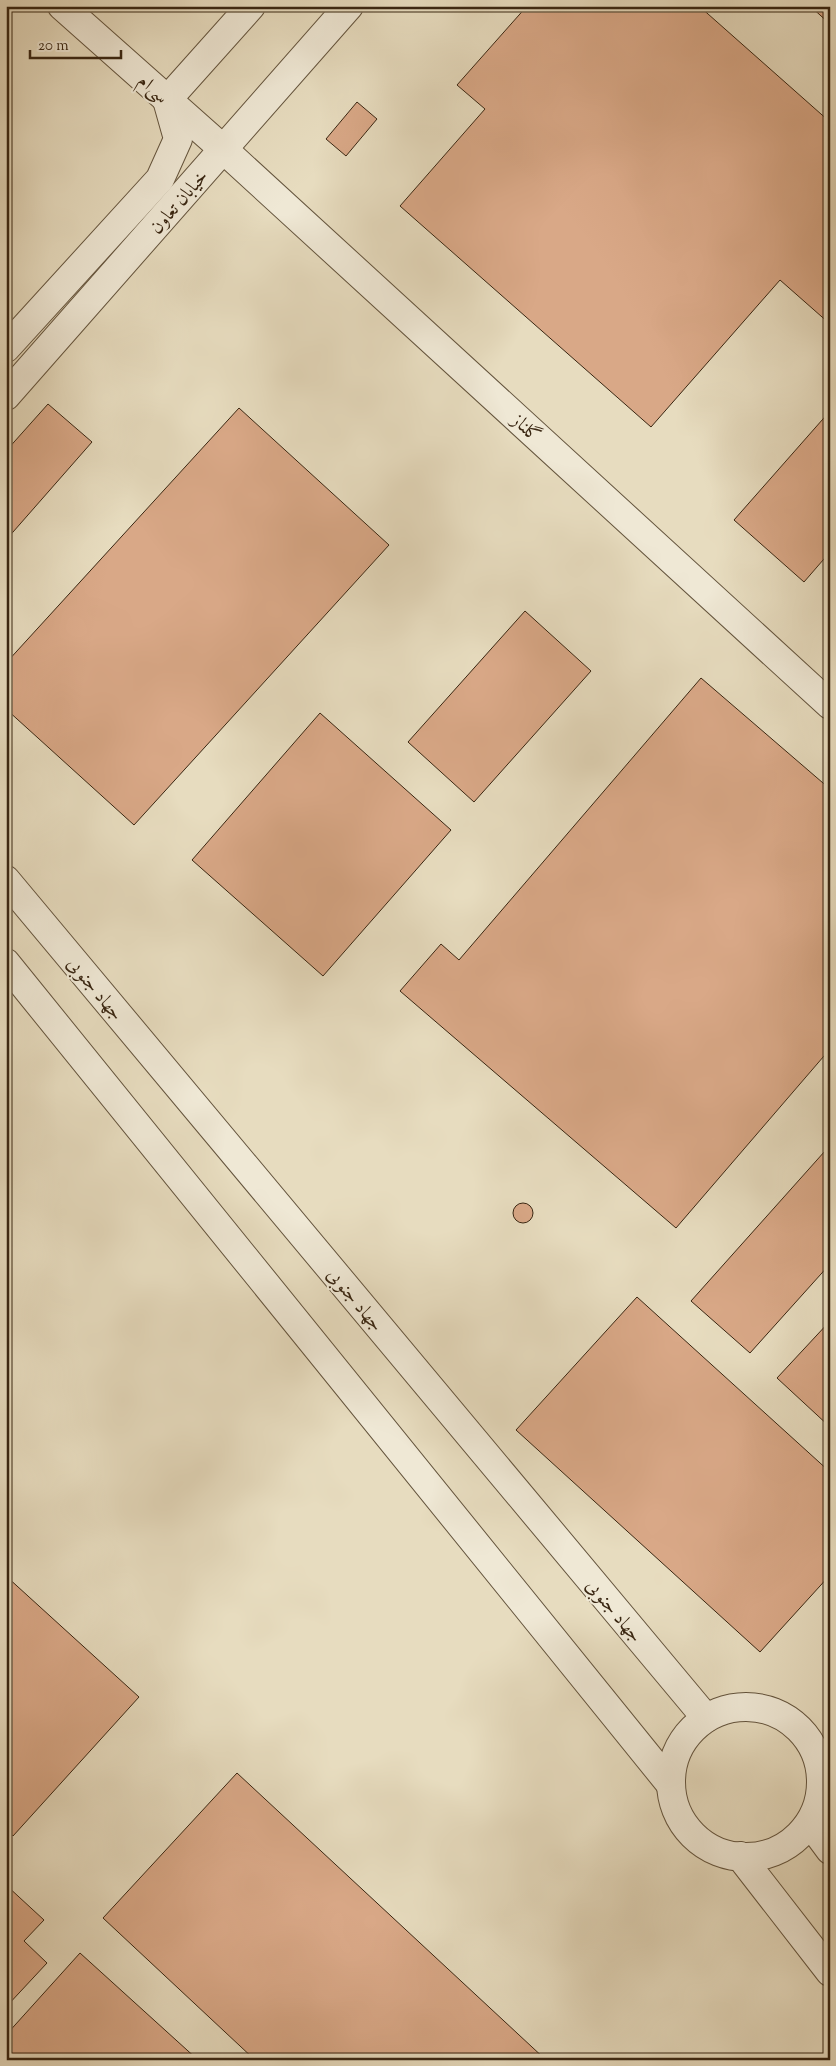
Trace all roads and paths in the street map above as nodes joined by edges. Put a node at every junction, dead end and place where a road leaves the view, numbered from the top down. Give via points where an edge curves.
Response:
1 (62, 6) edge
2 (252, 6) edge
3 (349, 6) edge
4 (167, 100) junction
5 (223, 149) junction
6 (6, 348) edge
7 (6, 396) edge
8 (830, 706) edge
9 (6, 880) edge
10 (6, 963) edge
11 (706, 1718) junction
12 (671, 1785) junction
13 (810, 1823) junction
14 (830, 1850) edge
15 (740, 1856) junction
16 (830, 1972) edge

1 - 4 street, سی‌ام
2 - 4 street
3 - 5 street, خیابان تعاون
4 - 5 street, سی‌ام
4 - 6 street, خیابان تعاون via 178,139 160,179
5 - 7 street, خیابان تعاون
5 - 8 street, گلناز
9 - 11 street, جهاد جنوبی
10 - 12 street
11 - 12 street via 690,1731 674,1758
11 - 13 street via 724,1709 764,1708 800,1728 812,1744 822,1783 819,1803
12 - 15 street via 680,1819 701,1843 729,1856
13 - 14 street
13 - 15 street via 789,1844 760,1856
15 - 16 street

